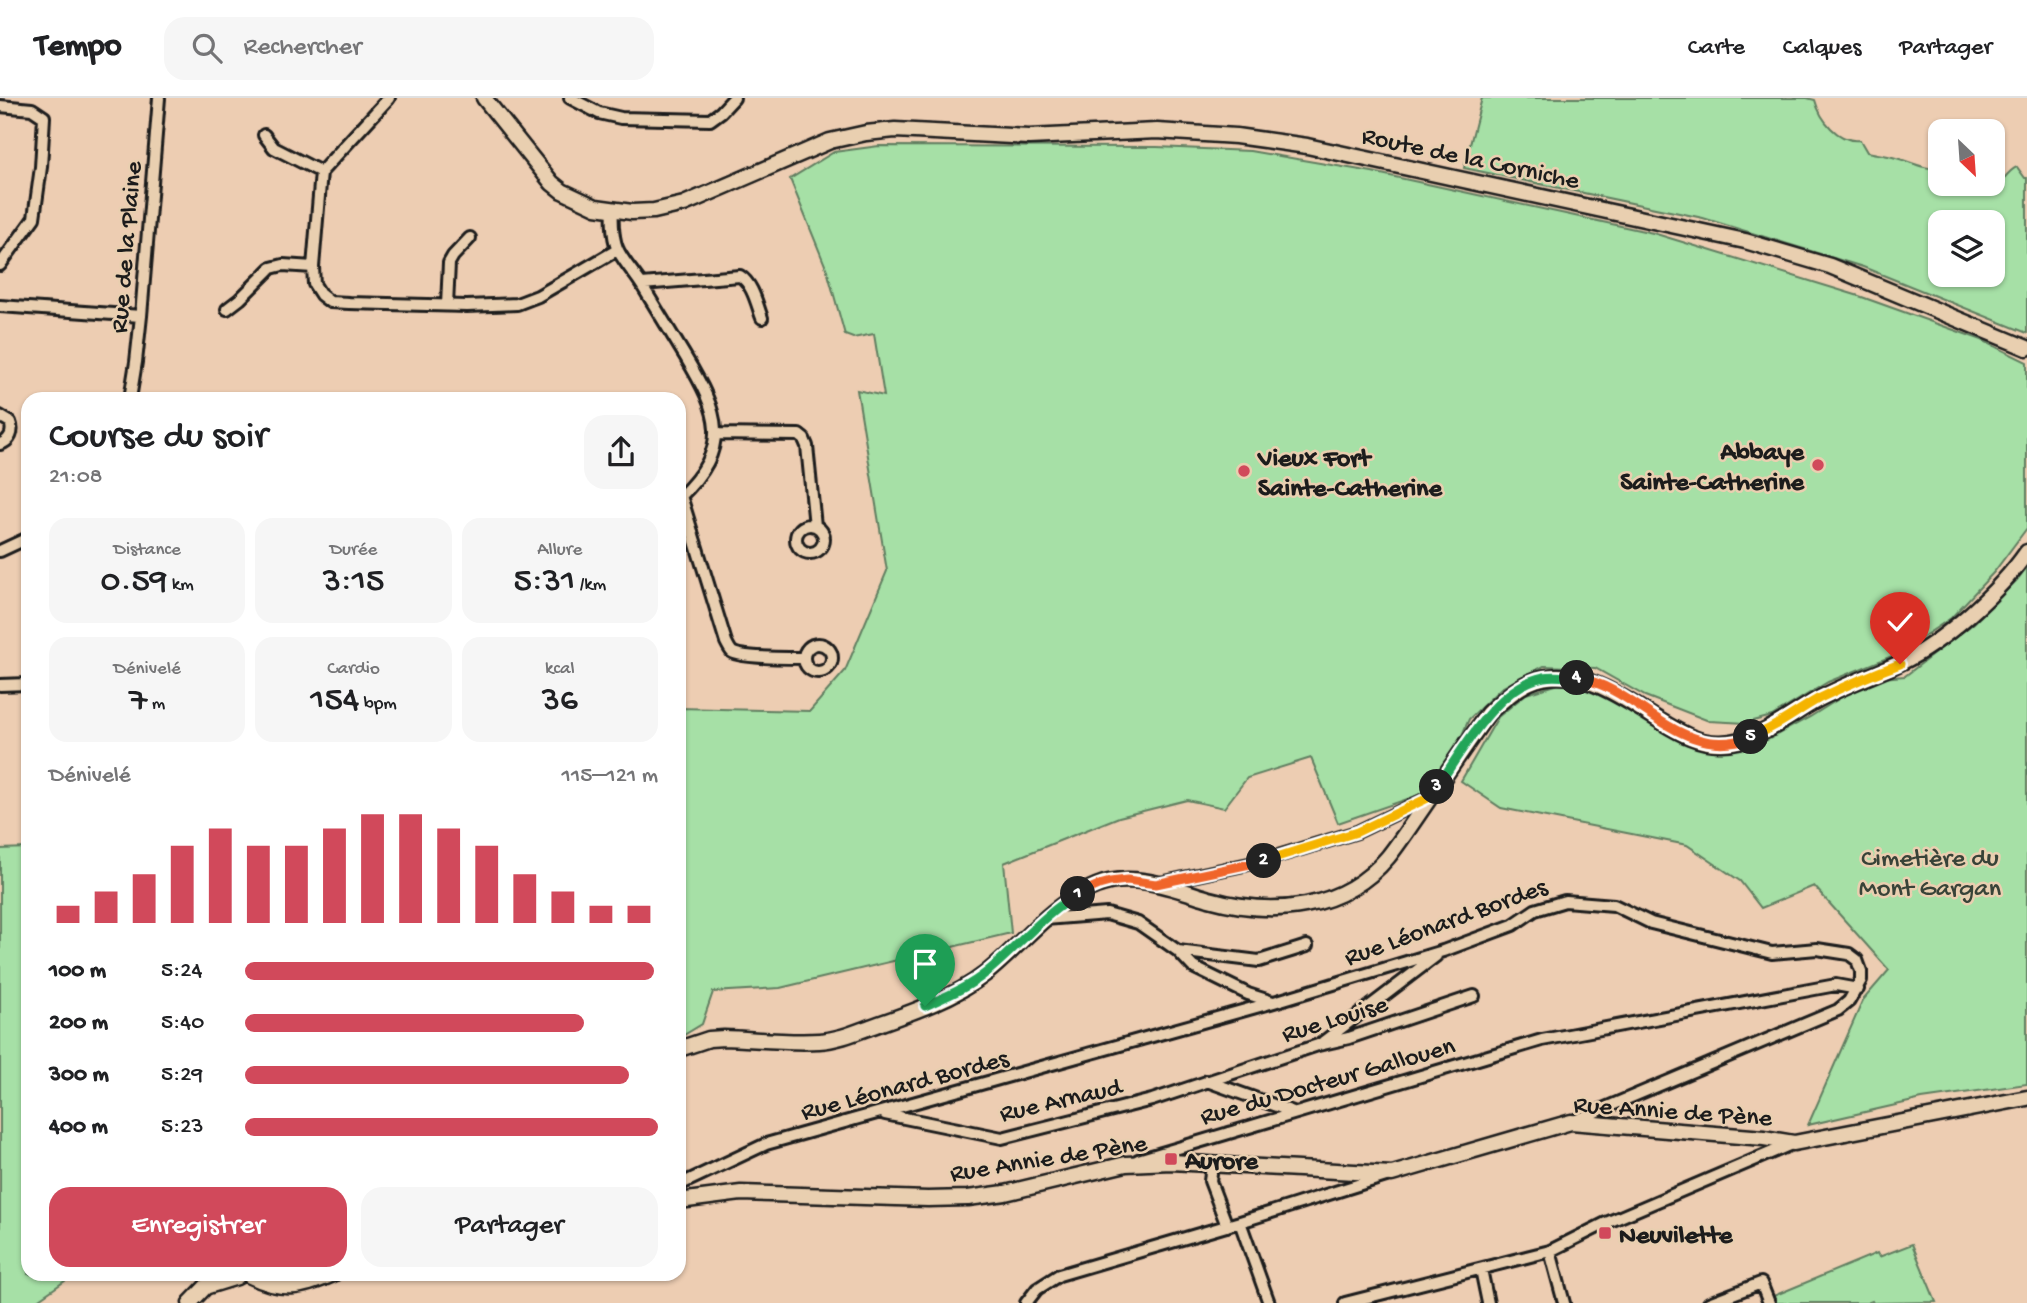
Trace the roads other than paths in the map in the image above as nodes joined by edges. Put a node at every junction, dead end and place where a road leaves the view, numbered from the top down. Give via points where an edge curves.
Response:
1 (159, 98) edge
2 (389, 98) edge
3 (484, 98) edge
4 (570, 98) edge
5 (734, 98) edge
6 (0, 106) edge
7 (264, 135) dead end
8 (321, 172) junction
9 (613, 210) junction
10 (470, 238) dead end
11 (617, 250) junction
12 (0, 265) edge
13 (313, 267) junction
14 (642, 285) junction
15 (0, 306) edge
16 (447, 306) junction
17 (227, 309) dead end
18 (141, 316) junction
19 (762, 318) dead end
20 (2027, 348) edge
21 (131, 392) edge
22 (0, 416) edge
23 (715, 434) junction
24 (0, 444) edge
25 (686, 491) edge
26 (686, 516) edge
27 (815, 526) dead end
28 (21, 541) edge
29 (0, 551) edge
30 (2027, 552) edge
31 (803, 658) dead end
32 (21, 684) edge
33 (0, 685) edge
34 (1430, 797) junction
35 (1156, 884) junction
36 (1045, 919) junction
37 (1307, 946) dead end
38 (1178, 951) junction
39 (1443, 951) junction
40 (1858, 989) junction
41 (1474, 996) dead end
42 (1274, 1002) junction
43 (1318, 1045) junction
44 (686, 1047) edge
45 (1207, 1081) junction
46 (2027, 1098) edge
47 (1294, 1112) junction
48 (881, 1113) junction
49 (1571, 1122) junction
50 (1794, 1143) junction
51 (1126, 1164) junction
52 (1212, 1164) junction
53 (1392, 1174) junction
54 (686, 1182) edge
55 (686, 1200) edge
56 (1240, 1222) junction
57 (1227, 1226) junction
58 (1550, 1251) junction
59 (1481, 1269) junction
60 (212, 1281) edge
61 (231, 1281) edge
62 (268, 1281) edge
63 (313, 1281) edge
64 (207, 1287) junction
65 (190, 1303) edge
66 (1026, 1303) edge
67 (1269, 1303) edge
68 (1345, 1303) edge
69 (1488, 1303) edge
70 (1564, 1303) edge
71 (1709, 1303) edge
72 (1769, 1303) edge

1 - 18 street, Rue de la Plaine
2 - 8 street
3 - 9 street, Route de la Corniche via 552,183 577,200
4 - 5 street via 621,118 710,120
6 - 12 street via 32,109 44,117 34,218
7 - 8 street via 274,148
8 - 13 street
9 - 11 street
9 - 20 street, Route de la Corniche via 654,211 684,204 830,141 866,133 895,130 1029,137 1157,131 1236,136 1320,149 1745,241 1830,266
10 - 16 street via 449,263
11 - 14 street
11 - 16 street via 517,304
13 - 16 street via 314,284 331,302
13 - 17 street via 271,268
14 - 19 street via 740,276 749,285
14 - 23 street via 704,388
15 - 18 street
18 - 21 street, Rue de la Plaine
22 - 24 street via 10,422 12,431
23 - 25 street via 697,481
23 - 27 street via 799,435 804,439
26 - 31 street via 731,652
28 - 29 street
30 - 34 street via 1986,600 1927,647 1744,740 1696,740 1607,688 1582,679 1543,677 1528,683 1488,713
32 - 33 street
34 - 35 street via 1357,832 1258,862
34 - 35 street via 1387,857 1333,897 1298,907 1249,908
35 - 36 street via 1127,880 1099,885 1071,898
36 - 38 street via 1107,914 1138,923
36 - 44 street via 970,985 853,1033 821,1041 709,1039
37 - 38 street via 1259,961
38 - 42 street via 1193,967
39 - 40 street, Rue Léonard Bordes via 1565,901 1614,905 1651,923 1772,953 1817,949 1849,954 1861,971
39 - 42 street, Rue Léonard Bordes
39 - 43 street
40 - 47 street, Rue du Docteur Gallouen via 1836,985 1542,1040
40 - 49 street via 1838,1010
41 - 43 street, Rue Louise
42 - 48 street, Rue Léonard Bordes
43 - 45 street, Rue Louise
45 - 47 street
45 - 48 street, Rue Arnaud via 1152,1100 1002,1138
46 - 50 street, Rue Annie de Pène
47 - 51 street, Rue du Docteur Gallouen
48 - 54 street, Rue Léonard Bordes via 766,1144
49 - 50 street, Rue Annie de Pène
49 - 53 street, Rue Annie de Pène
50 - 58 street
51 - 52 street, Rue Annie de Pène
51 - 55 street, Rue Annie de Pène via 968,1198 741,1193
52 - 53 street, Rue Annie de Pène
52 - 57 street via 1210,1181
53 - 56 street
56 - 57 street
56 - 67 street
57 - 66 street via 1059,1275 1037,1289
58 - 59 street
58 - 70 street
59 - 68 street
59 - 69 street
60 - 64 street
61 - 64 street
62 - 63 street via 288,1287
64 - 65 street
71 - 72 street via 1761,1283

